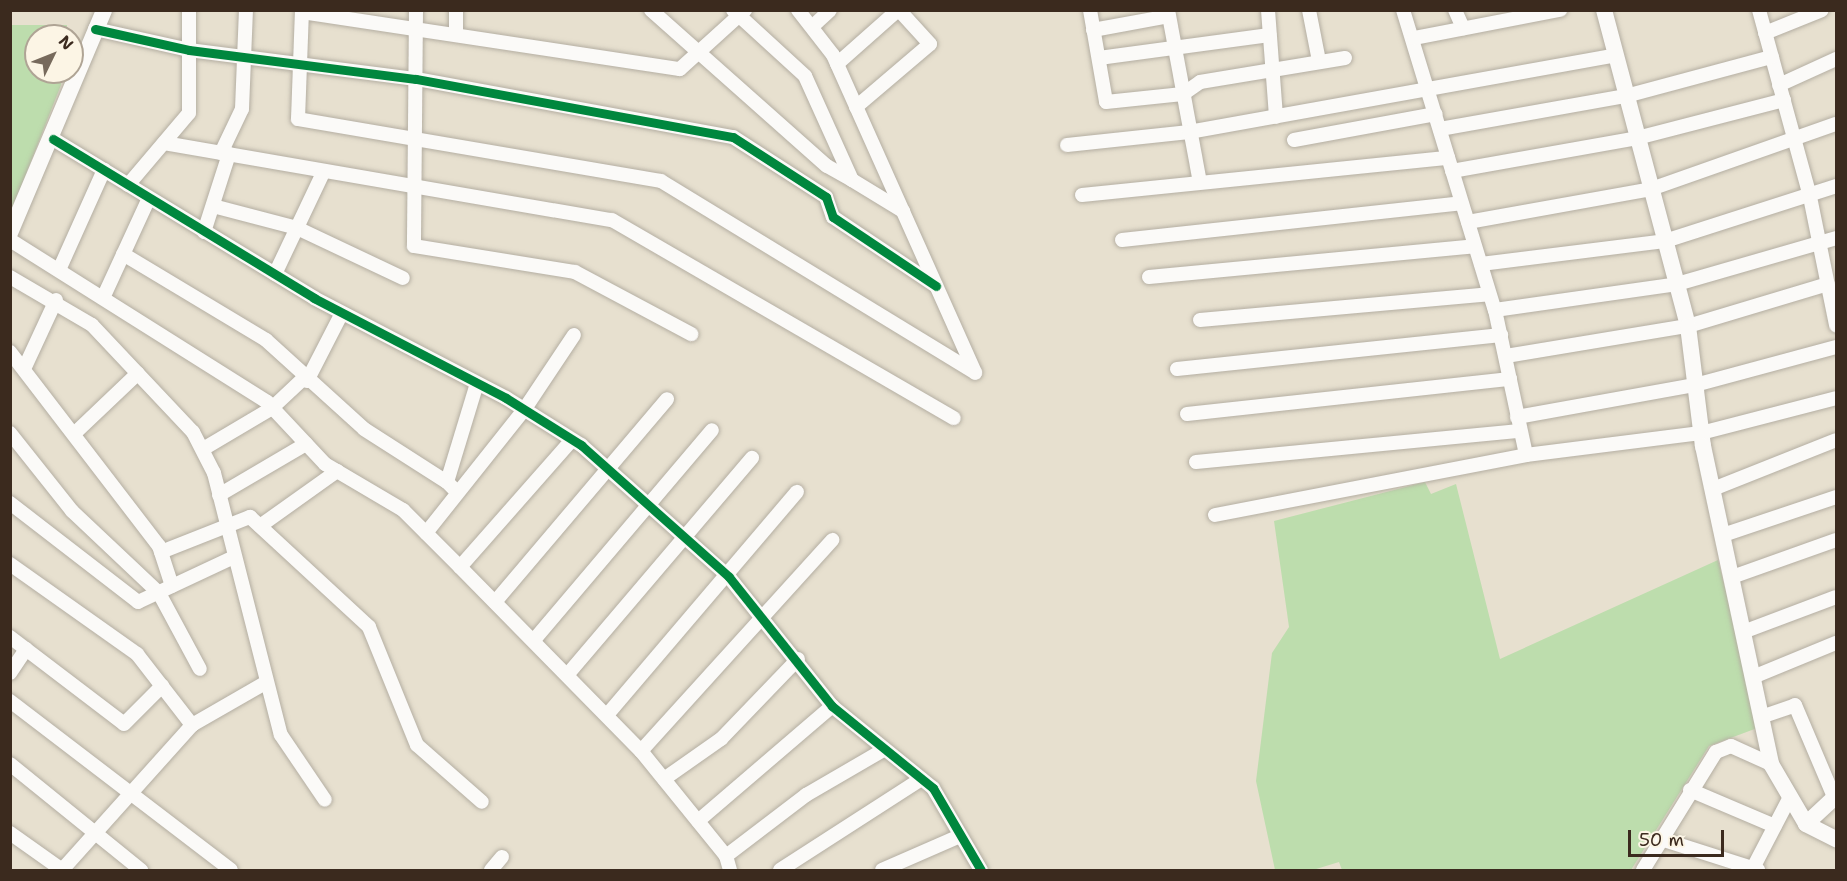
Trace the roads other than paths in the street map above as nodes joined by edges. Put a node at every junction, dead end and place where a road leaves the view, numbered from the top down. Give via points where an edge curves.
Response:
1 (104, 10) edge
2 (189, 10) edge
3 (246, 10) edge
4 (417, 10) edge
5 (456, 10) edge
6 (651, 10) edge
7 (798, 10) edge
8 (830, 10) edge
9 (898, 10) edge
10 (1090, 10) edge
11 (1268, 10) edge
12 (1309, 10) edge
13 (1403, 10) edge
14 (1455, 10) edge
15 (1604, 10) edge
16 (1759, 10) edge
17 (1822, 10) edge
18 (302, 11) edge
19 (1555, 11) edge
20 (739, 12) edge
21 (1169, 13) edge
22 (1507, 15) edge
23 (416, 26) junction
24 (813, 26) junction
25 (1464, 28) junction
26 (95, 29) junction
27 (1093, 30) junction
28 (456, 32) junction
29 (1766, 33) junction
30 (1269, 35) junction
31 (1414, 38) junction
32 (1175, 47) junction
33 (189, 50) junction
34 (699, 51) junction
35 (1615, 55) junction
36 (246, 57) junction
37 (1772, 57) junction
38 (1099, 58) junction
39 (1345, 58) dead end
40 (1836, 59) edge
41 (1319, 61) junction
42 (300, 64) junction
43 (837, 64) junction
44 (1272, 69) junction
45 (416, 79) junction
46 (1779, 85) junction
47 (1429, 89) junction
48 (1183, 94) junction
49 (1626, 96) junction
50 (1784, 100) junction
51 (856, 107) junction
52 (1436, 114) junction
53 (1276, 117) junction
54 (1836, 124) edge
55 (1440, 129) junction
56 (1189, 132) junction
57 (1637, 138) junction
58 (53, 139) junction
59 (415, 139) junction
60 (1294, 140) dead end
61 (1795, 141) junction
62 (164, 143) junction
63 (1067, 146) dead end
64 (225, 154) junction
65 (1450, 165) junction
66 (104, 170) junction
67 (324, 171) junction
68 (852, 180) junction
69 (1200, 182) junction
70 (129, 185) junction
71 (1836, 186) edge
72 (414, 187) junction
73 (1651, 189) junction
74 (1082, 195) dead end
75 (1810, 196) junction
76 (149, 198) junction
77 (1461, 203) junction
78 (213, 206) junction
79 (903, 211) junction
80 (1468, 222) junction
81 (297, 228) junction
82 (204, 232) junction
83 (10, 234) edge
84 (1836, 238) edge
85 (10, 240) edge
86 (1122, 240) dead end
87 (1665, 241) junction
88 (1820, 244) junction
89 (1475, 246) junction
90 (123, 254) junction
91 (1481, 264) junction
92 (58, 270) junction
93 (275, 274) junction
94 (10, 277) edge
95 (1149, 277) dead end
96 (403, 278) dead end
97 (1677, 284) junction
98 (1828, 284) junction
99 (936, 286) junction
100 (1489, 294) junction
101 (103, 298) junction
102 (56, 300) junction
103 (1834, 305) edge
104 (1495, 310) junction
105 (342, 313) junction
106 (1200, 320) dead end
107 (1836, 325) edge
108 (1688, 326) junction
109 (692, 334) dead end
110 (574, 335) dead end
111 (1501, 335) junction
112 (1836, 347) edge
113 (10, 352) edge
114 (1506, 356) junction
115 (24, 369) junction
116 (1177, 369) dead end
117 (138, 373) junction
118 (306, 379) junction
119 (1510, 379) junction
120 (477, 383) junction
121 (1695, 385) junction
122 (1836, 398) edge
123 (667, 399) dead end
124 (273, 408) junction
125 (524, 410) junction
126 (1187, 414) dead end
127 (954, 418) dead end
128 (1519, 424) junction
129 (712, 430) dead end
130 (10, 433) edge
131 (1701, 433) junction
132 (74, 434) junction
133 (572, 440) junction
134 (1836, 440) edge
135 (306, 444) junction
136 (203, 449) junction
137 (1526, 454) junction
138 (752, 458) dead end
139 (1196, 462) dead end
140 (337, 471) junction
141 (609, 471) junction
142 (447, 482) junction
143 (1713, 489) junction
144 (797, 492) dead end
145 (458, 493) junction
146 (219, 495) junction
147 (1836, 497) edge
148 (10, 503) edge
149 (649, 506) junction
150 (1215, 515) dead end
151 (260, 526) junction
152 (227, 528) junction
153 (426, 533) junction
154 (1723, 535) junction
155 (685, 538) junction
156 (831, 540) dead end
157 (1836, 540) edge
158 (161, 552) junction
159 (234, 557) junction
160 (10, 564) edge
161 (460, 567) junction
162 (726, 575) junction
163 (1732, 577) junction
164 (172, 586) junction
165 (159, 593) junction
166 (1836, 597) edge
167 (495, 602) junction
168 (765, 615) junction
169 (1743, 632) junction
170 (10, 637) edge
171 (534, 640) junction
172 (1836, 643) edge
173 (26, 649) junction
174 (798, 659) junction
175 (200, 669) dead end
176 (10, 673) edge
177 (568, 674) junction
178 (1753, 677) junction
179 (266, 683) junction
180 (162, 686) junction
181 (10, 701) edge
182 (832, 706) junction
183 (607, 715) junction
184 (1761, 717) junction
185 (192, 725) junction
186 (885, 749) junction
187 (641, 751) junction
188 (10, 764) edge
189 (1771, 764) junction
190 (921, 778) junction
191 (664, 779) junction
192 (1690, 790) junction
193 (130, 795) junction
194 (1835, 796) edge
195 (1789, 799) junction
196 (324, 800) dead end
197 (482, 802) dead end
198 (698, 822) junction
199 (1806, 824) junction
200 (1775, 826) junction
201 (10, 833) edge
202 (95, 834) junction
203 (960, 836) junction
204 (1836, 838) edge
205 (1662, 839) junction
206 (726, 856) junction
207 (502, 857) dead end
208 (62, 870) edge
209 (141, 870) edge
210 (231, 870) edge
211 (491, 870) edge
212 (730, 870) edge
213 (780, 870) edge
214 (882, 870) edge
215 (981, 870) edge
216 (1645, 870) edge
217 (1754, 870) edge

1 - 26 street
2 - 33 street
3 - 36 street
4 - 23 street
5 - 28 street
6 - 34 street
7 - 24 street
8 - 24 street
9 - 43 street
9 - 51 street via 930,44
10 - 27 street
11 - 30 street
12 - 41 street
13 - 31 street
14 - 25 street
15 - 35 street
16 - 29 street
17 - 29 street
18 - 23 street
18 - 42 street
19 - 22 street
20 - 34 street
20 - 68 street via 805,76
21 - 27 street
21 - 32 street
22 - 25 street
23 - 28 street
23 - 45 street
24 - 43 street
25 - 31 street
26 - 33 street
26 - 58 street
27 - 38 street
28 - 34 street via 680,69
29 - 37 street
30 - 32 street
30 - 44 street
31 - 47 street
32 - 38 street
32 - 48 street
33 - 36 street
33 - 62 street via 189,113
34 - 68 street via 827,166
35 - 47 street
35 - 49 street
36 - 42 street
36 - 64 street via 242,109
37 - 46 street
37 - 49 street
38 - 48 street via 1106,102
39 - 41 street
40 - 46 street
41 - 44 street
42 - 45 street
42 - 59 street via 298,119
43 - 51 street
44 - 48 street via 1200,82
44 - 53 street
45 - 59 street
45 - 99 street via 733,137 826,197 833,218
46 - 50 street
47 - 52 street
47 - 53 street
48 - 56 street
49 - 55 street
49 - 57 street
50 - 57 street
50 - 61 street
51 - 79 street
52 - 55 street
52 - 60 street
53 - 56 street
54 - 61 street
55 - 65 street
56 - 63 street
56 - 69 street
57 - 65 street
57 - 73 street
58 - 66 street
58 - 83 street
59 - 72 street
59 - 99 street via 662,181 975,373
61 - 73 street
61 - 75 street
62 - 64 street
62 - 70 street
64 - 67 street
64 - 78 street
65 - 69 street
65 - 77 street
66 - 70 street
66 - 92 street
67 - 72 street
67 - 81 street
68 - 79 street
69 - 74 street
70 - 76 street
71 - 75 street
72 - 109 street via 414,246 575,272
72 - 127 street via 612,220
73 - 80 street
73 - 87 street
75 - 87 street
75 - 88 street
76 - 82 street
76 - 90 street
77 - 80 street
77 - 86 street
78 - 81 street
78 - 82 street
79 - 99 street
80 - 89 street
81 - 93 street
81 - 96 street
82 - 93 street
84 - 88 street
85 - 92 street
87 - 91 street
87 - 97 street
88 - 97 street
88 - 98 street
89 - 91 street
89 - 95 street
90 - 101 street
90 - 118 street via 266,340
91 - 100 street
92 - 101 street
93 - 105 street
94 - 102 street
97 - 104 street
97 - 108 street
98 - 103 street
98 - 108 street
100 - 104 street
100 - 106 street
101 - 124 street
102 - 115 street
102 - 117 street via 92,325
103 - 107 street
104 - 111 street
105 - 118 street
105 - 120 street
108 - 114 street
108 - 121 street
110 - 125 street
111 - 114 street
111 - 116 street
112 - 121 street
113 - 115 street
114 - 119 street
115 - 132 street
117 - 132 street
117 - 136 street
118 - 124 street
118 - 142 street via 363,429
119 - 126 street
119 - 128 street
120 - 125 street
120 - 142 street
121 - 128 street
121 - 131 street
122 - 131 street
123 - 141 street
124 - 135 street
124 - 136 street
125 - 133 street
125 - 145 street
128 - 137 street
128 - 139 street
129 - 149 street
130 - 165 street via 72,511
131 - 137 street
131 - 143 street
132 - 158 street
133 - 141 street
133 - 161 street
134 - 143 street
135 - 140 street
135 - 146 street
136 - 146 street
137 - 150 street
138 - 155 street
140 - 151 street
140 - 153 street via 390,501
141 - 149 street
141 - 167 street
142 - 145 street
143 - 154 street
144 - 162 street
145 - 153 street
146 - 152 street
147 - 154 street
148 - 165 street via 138,602
149 - 155 street
149 - 171 street
151 - 152 street via 250,517
151 - 197 street via 369,627 417,744
152 - 158 street
152 - 159 street
153 - 161 street
154 - 163 street
155 - 162 street
155 - 177 street
156 - 168 street
157 - 163 street
158 - 164 street
159 - 164 street
159 - 179 street
160 - 180 street via 137,654
161 - 167 street
162 - 168 street
162 - 183 street
163 - 169 street
164 - 165 street
165 - 175 street
166 - 169 street
167 - 171 street
168 - 174 street
168 - 187 street
169 - 178 street
170 - 173 street
171 - 177 street
172 - 178 street
173 - 176 street
173 - 180 street via 124,724
174 - 182 street
174 - 191 street via 721,739
177 - 183 street
178 - 184 street
179 - 185 street
179 - 196 street via 281,735
180 - 185 street
181 - 193 street
182 - 186 street
182 - 198 street
183 - 187 street
184 - 189 street
184 - 194 street via 1795,705
185 - 193 street
186 - 190 street
186 - 206 street via 806,795
187 - 191 street
188 - 202 street
189 - 192 street via 1731,746 1716,752
189 - 195 street
190 - 203 street
190 - 213 street
191 - 198 street
192 - 200 street
192 - 205 street
193 - 202 street
193 - 210 street
194 - 199 street
195 - 199 street
195 - 200 street
198 - 206 street
199 - 204 street
200 - 217 street
201 - 208 street
202 - 208 street
202 - 209 street
203 - 214 street
203 - 215 street
205 - 216 street
205 - 217 street
206 - 212 street
207 - 211 street

